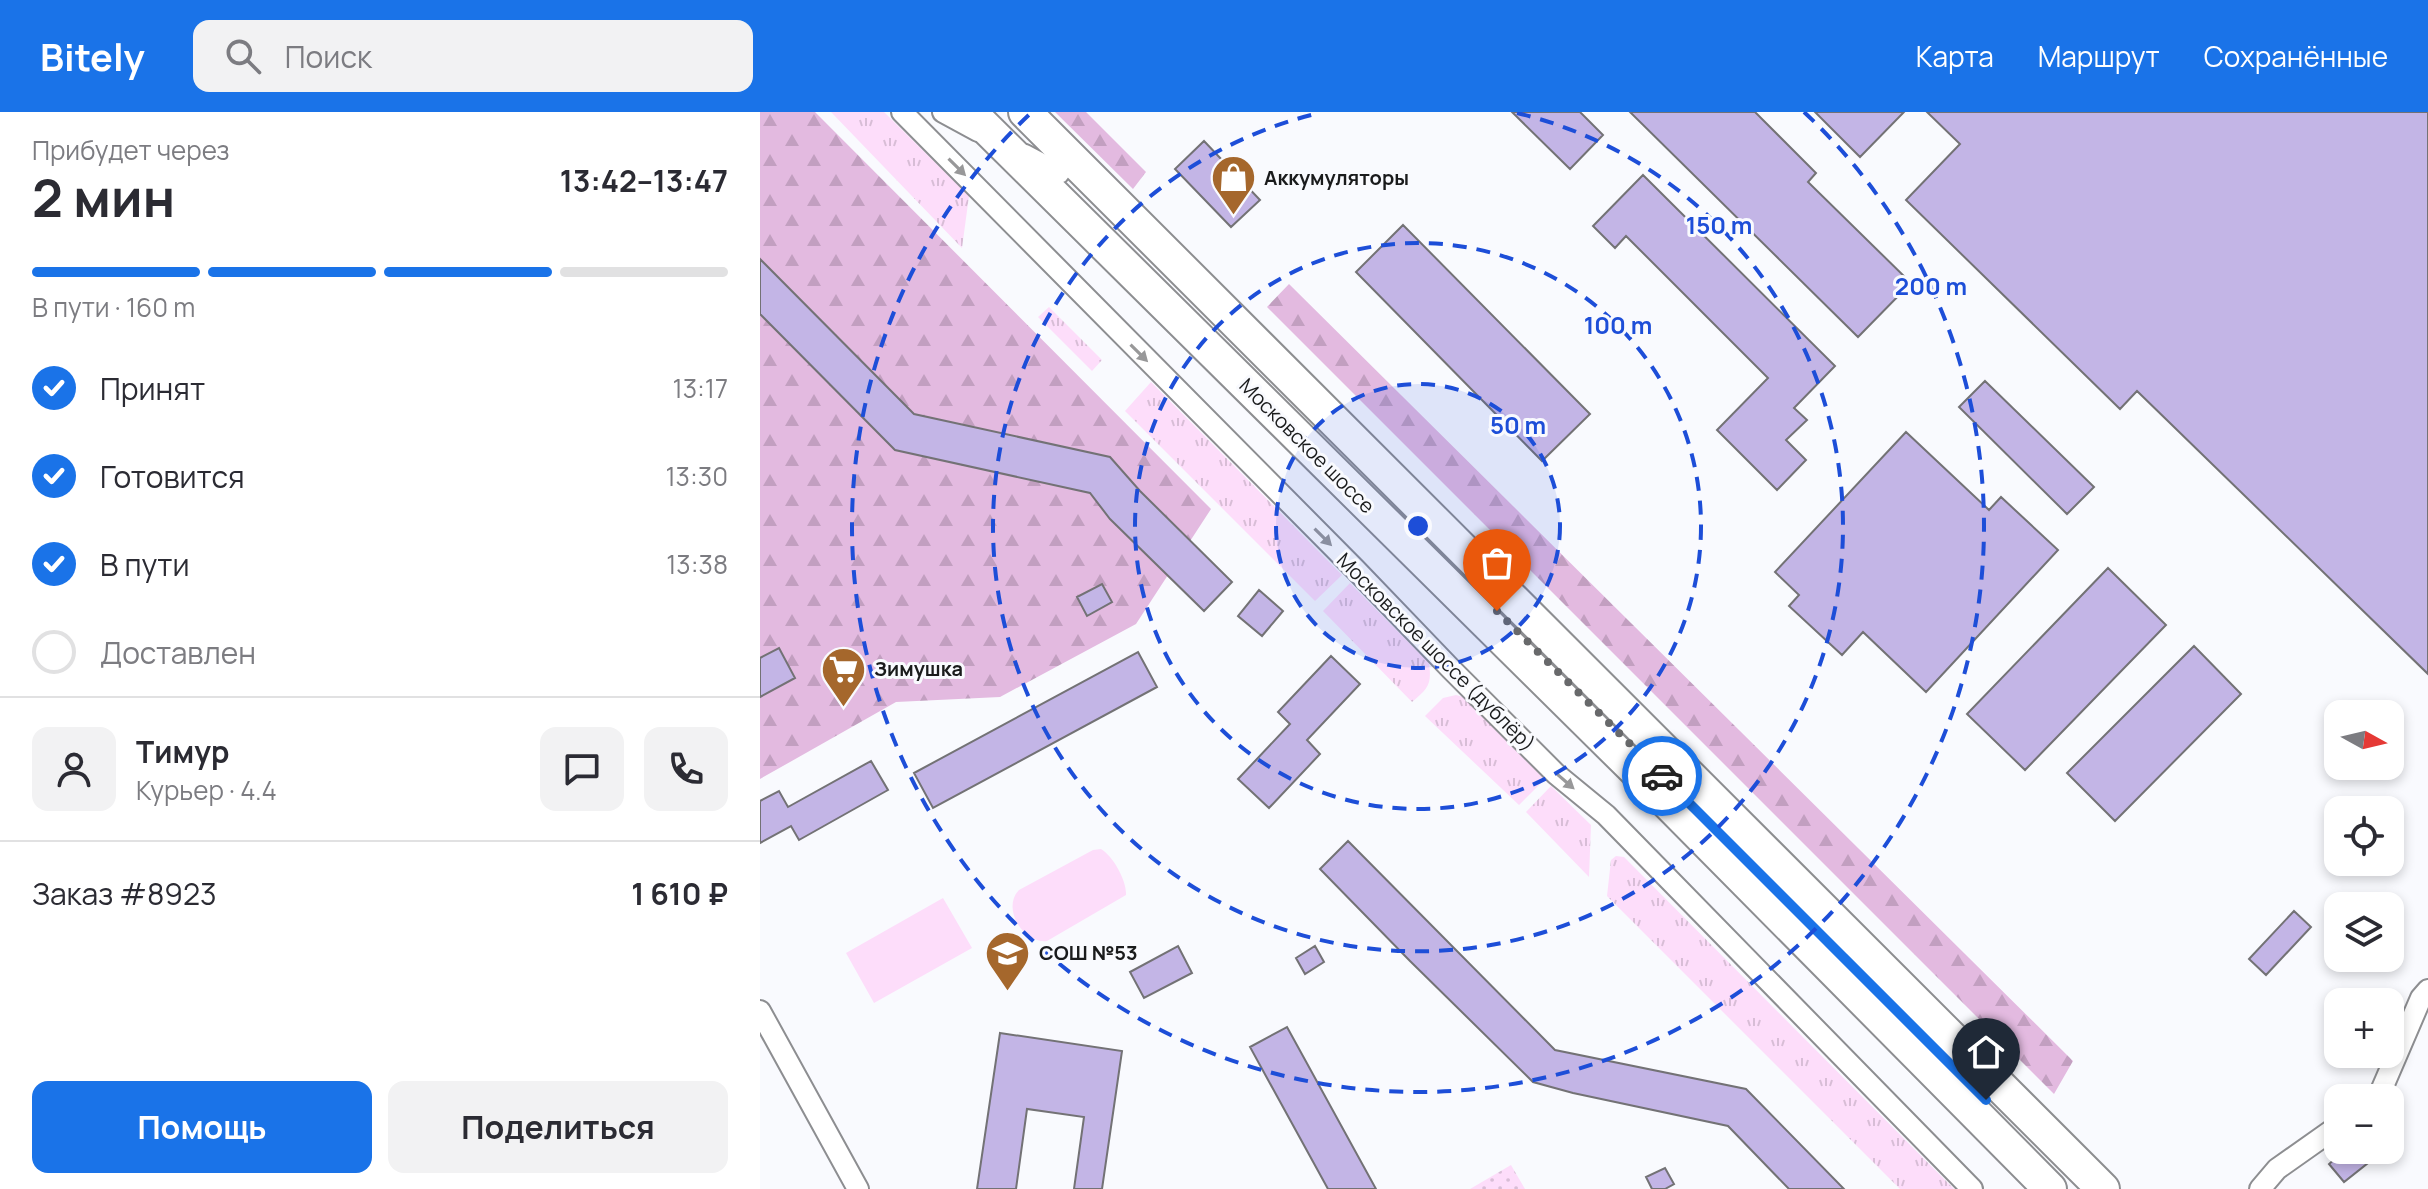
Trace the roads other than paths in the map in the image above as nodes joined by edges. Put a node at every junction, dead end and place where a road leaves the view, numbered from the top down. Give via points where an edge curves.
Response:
1 (902, 112) edge
2 (943, 112) edge
3 (970, 112) edge
4 (1025, 112) edge
5 (999, 127) edge
6 (2428, 990) edge
7 (760, 1011) edge
8 (2384, 1084) edge
9 (2324, 1136) edge
10 (858, 1189) edge
11 (1972, 1189) edge
12 (2050, 1189) edge
13 (2075, 1189) edge
14 (2103, 1189) edge
15 (2260, 1189) edge

1 -> 11 street, Московское шоссе (дублёр)
2 - 5 street
3 - 5 main road, Московское шоссе
4 - 14 main road, Московское шоссе
5 - 12 main road, Московское шоссе
5 - 13 main road, Московское шоссе via 1059,173
6 - 8 street
7 - 10 street
9 - 15 street via 2277,1169

